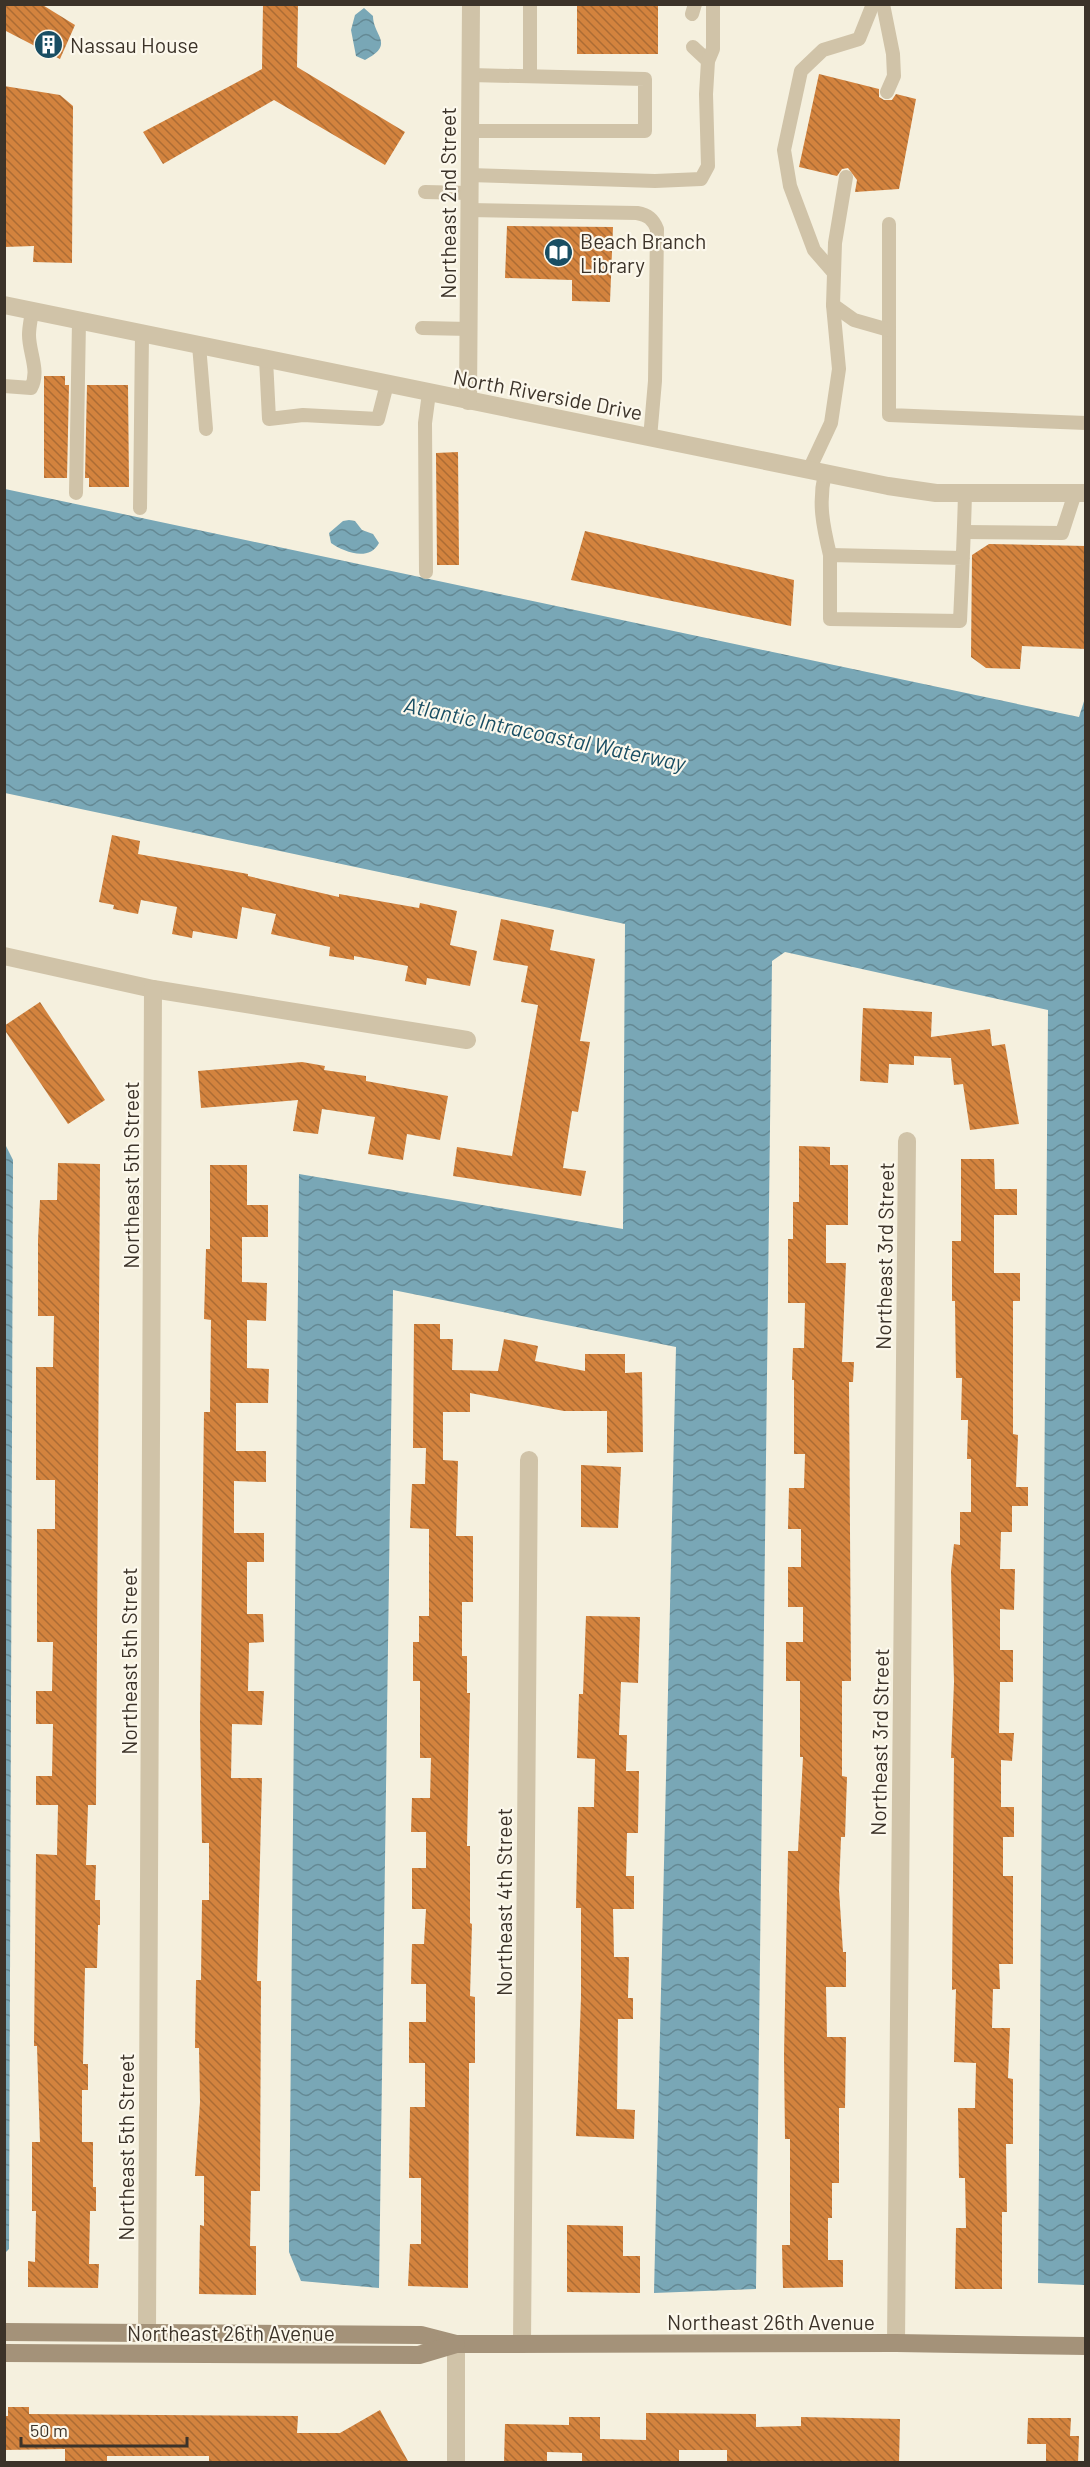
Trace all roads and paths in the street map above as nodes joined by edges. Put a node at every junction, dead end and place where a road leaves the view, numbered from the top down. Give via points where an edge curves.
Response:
1 (471, 4) edge
2 (530, 4) edge
3 (713, 4) edge
4 (873, 4) edge
5 (883, 4) edge
6 (693, 46) dead end
7 (708, 62) junction
8 (470, 75) junction
9 (530, 75) junction
10 (887, 92) dead end
11 (470, 130) junction
12 (846, 177) dead end
13 (425, 192) dead end
14 (469, 192) junction
15 (889, 224) dead end
16 (834, 273) junction
17 (4, 305) edge
18 (833, 305) junction
19 (32, 311) junction
20 (79, 321) junction
21 (422, 327) dead end
22 (469, 329) junction
23 (889, 330) junction
24 (142, 334) junction
25 (199, 345) junction
26 (266, 359) junction
27 (387, 384) junction
28 (4, 386) edge
29 (429, 393) junction
30 (468, 401) junction
31 (1086, 423) edge
32 (206, 429) dead end
33 (650, 438) junction
34 (817, 471) junction
35 (76, 493) dead end
36 (966, 493) junction
37 (1080, 494) edge
38 (140, 508) dead end
39 (964, 532) junction
40 (830, 555) junction
41 (963, 558) junction
42 (426, 572) dead end
43 (4, 956) edge
44 (153, 988) junction
45 (467, 1040) dead end
46 (907, 1141) dead end
47 (529, 1460) dead end
48 (4, 2332) edge
49 (147, 2333) junction
50 (896, 2343) junction
51 (456, 2344) junction
52 (522, 2344) junction
53 (1086, 2346) edge
54 (4, 2353) edge
55 (456, 2463) edge

1 - 8 street, Northeast 2nd Street
2 - 9 lane
3 - 7 lane via 713,49
4 - 16 lane via 859,39 823,50 801,71 784,150 790,186 810,242
5 - 10 lane via 894,76
6 - 7 lane
7 - 14 lane via 708,166 701,179
8 - 9 lane
8 - 11 street, Northeast 2nd Street
9 - 11 lane via 645,79 645,131
11 - 14 street, Northeast 2nd Street
12 - 16 lane
13 - 14 lane
14 - 22 street, Northeast 2nd Street
14 - 33 lane via 645,214 654,223 655,381
15 - 23 lane
16 - 18 lane
17 - 19 street, North Riverside Drive
18 - 23 lane via 854,320
18 - 34 lane via 839,369 831,423
19 - 20 street, North Riverside Drive
19 - 28 lane via 29,337 34,382 31,388
20 - 24 street, North Riverside Drive
20 - 35 lane
21 - 22 lane
22 - 30 street, Northeast 2nd Street
23 - 31 lane via 889,415
24 - 25 street, North Riverside Drive
24 - 38 lane
25 - 26 street, North Riverside Drive
25 - 32 lane
26 - 27 street, North Riverside Drive
26 - 27 lane via 269,419 303,415 378,419
27 - 29 street, North Riverside Drive
29 - 30 street, North Riverside Drive
29 - 42 lane via 425,423
30 - 33 street, North Riverside Drive
33 - 34 street, North Riverside Drive
34 - 36 street, North Riverside Drive via 936,493
34 - 40 lane via 821,520
36 - 37 street, North Riverside Drive
36 - 39 lane
37 - 39 lane via 1062,533
39 - 41 lane
40 - 41 lane
40 - 41 lane via 830,619 960,621
43 - 44 street
44 - 45 street
44 - 49 street, Northeast 5th Street
46 - 50 street, Northeast 3rd Street
47 - 52 street, Northeast 4th Street
48 - 49 street, Northeast 26th Avenue
49 - 51 street, Northeast 26th Avenue via 421,2335
50 - 52 street, Northeast 26th Avenue
50 - 53 street, Northeast 26th Avenue
51 - 52 street, Northeast 26th Avenue
51 - 54 street, Northeast 26th Avenue via 419,2355
51 - 55 street

